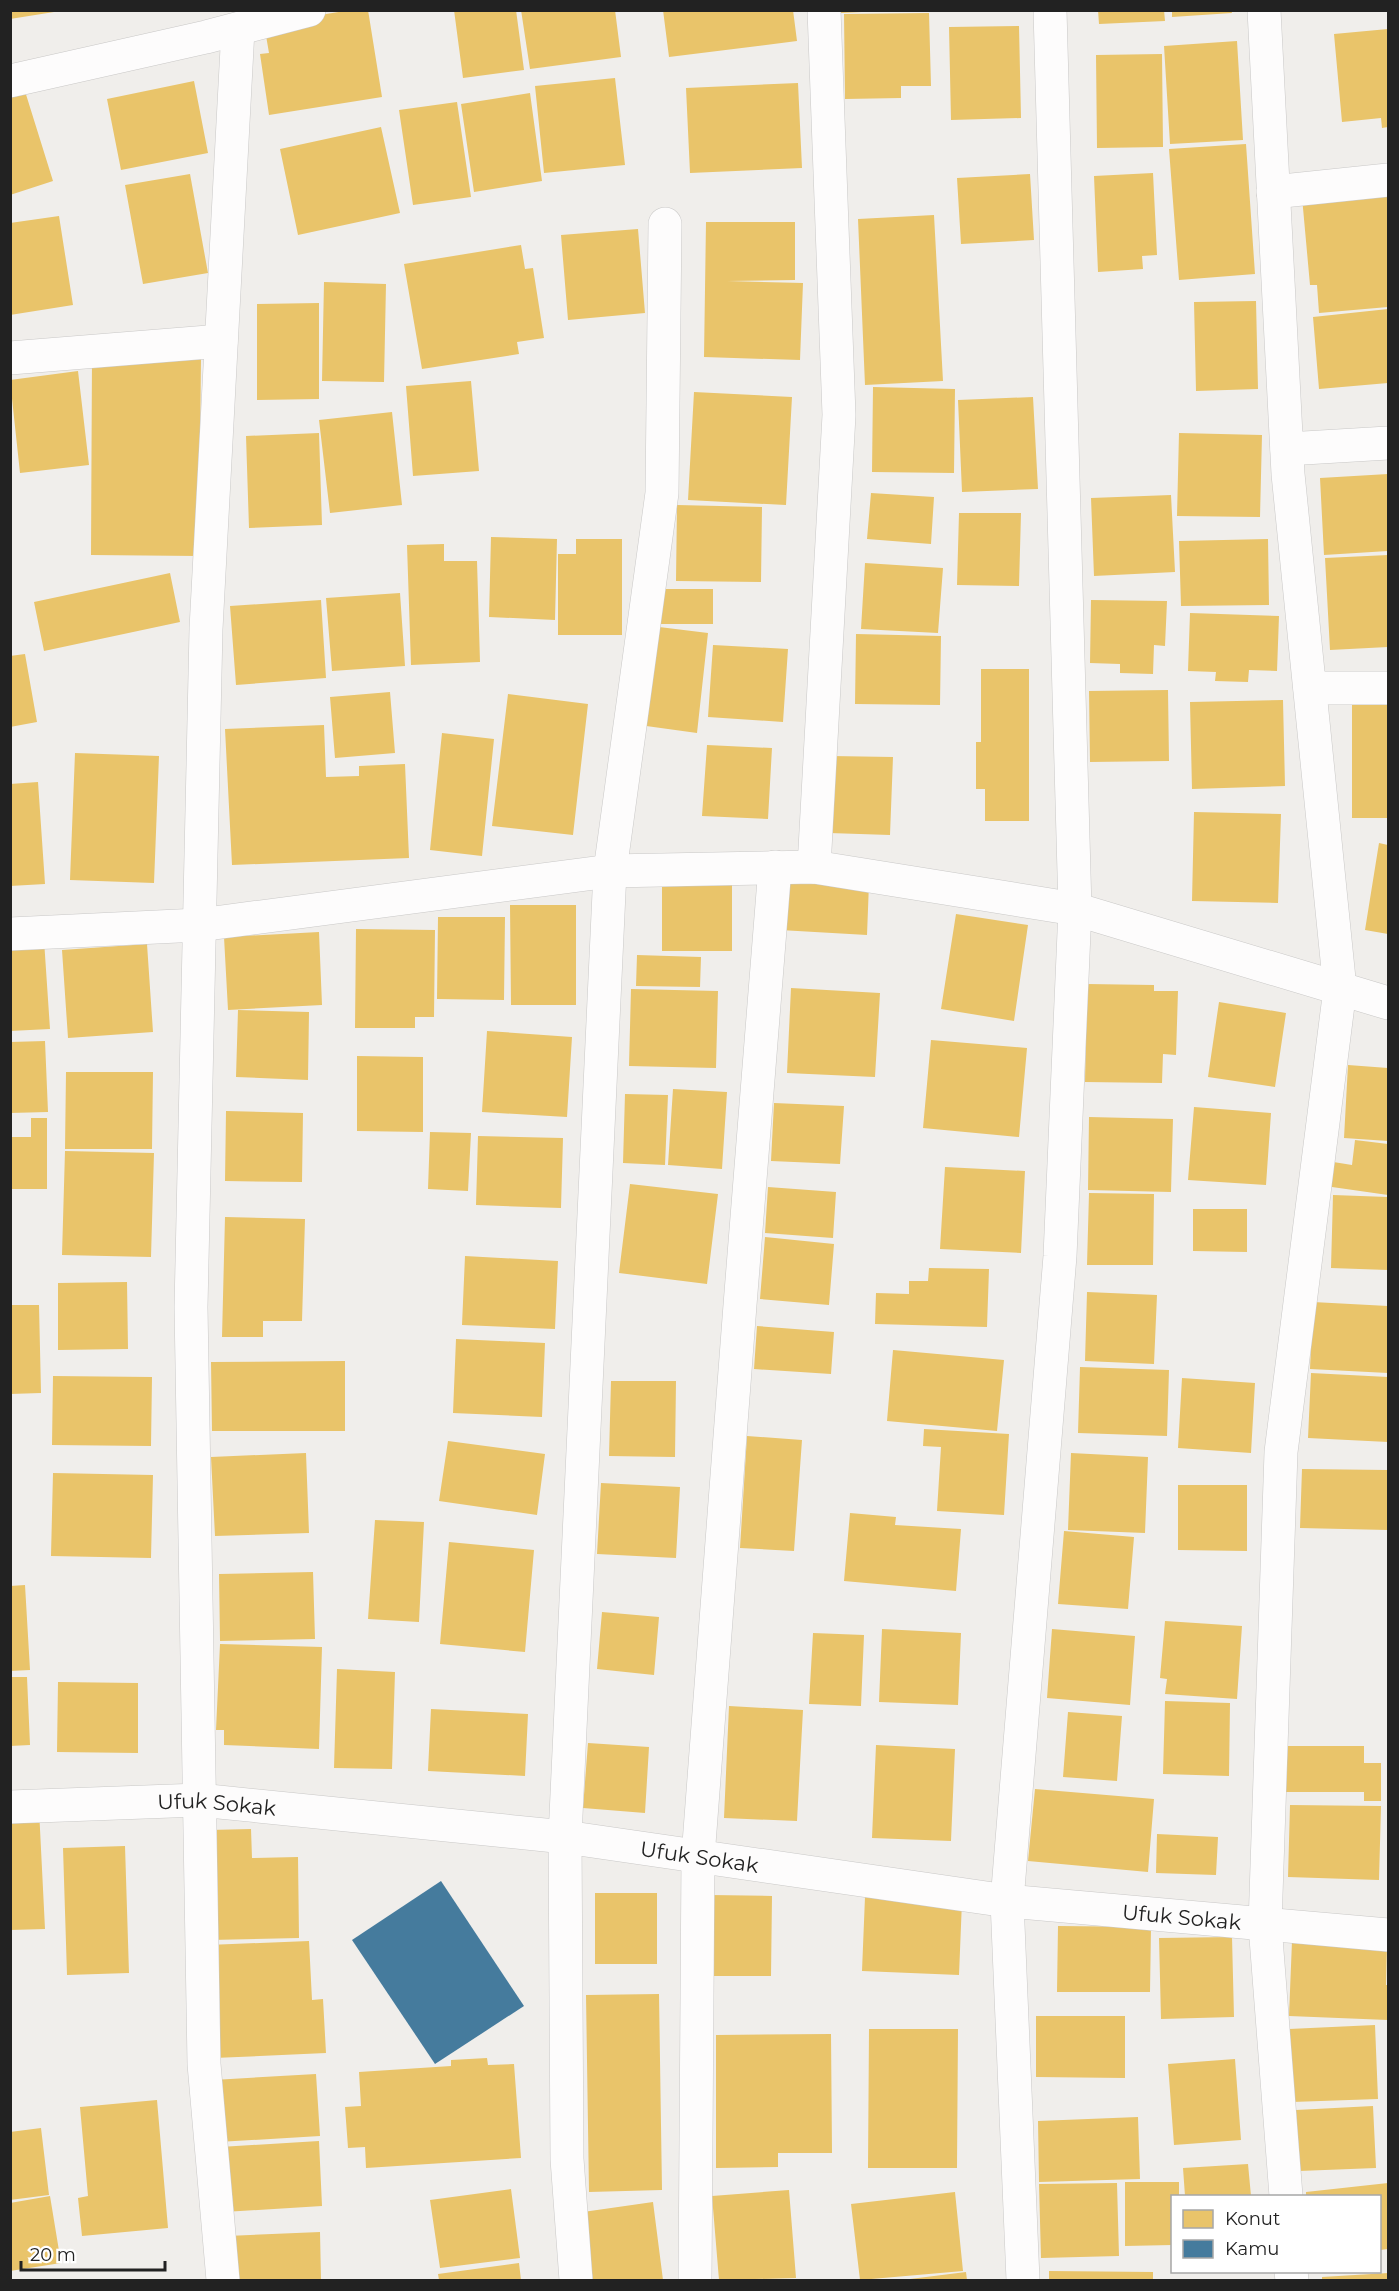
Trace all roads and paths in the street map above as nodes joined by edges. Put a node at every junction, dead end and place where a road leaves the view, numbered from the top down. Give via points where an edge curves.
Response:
1 (309, 10) edge
2 (824, 10) edge
3 (1050, 10) edge
4 (1263, 10) edge
5 (238, 29) junction
6 (10, 81) edge
7 (1389, 180) edge
8 (1273, 192) junction
9 (665, 224) dead end
10 (221, 341) junction
11 (10, 358) edge
12 (1389, 443) edge
13 (1287, 449) junction
14 (1310, 688) junction
15 (1389, 688) edge
16 (775, 867) junction
17 (814, 867) junction
18 (610, 871) junction
19 (1075, 909) junction
20 (199, 925) junction
21 (10, 934) edge
22 (1340, 989) junction
23 (1389, 1003) edge
24 (199, 1800) junction
25 (10, 1807) edge
26 (565, 1837) junction
27 (698, 1857) junction
28 (1006, 1900) junction
29 (1265, 1924) junction
30 (1389, 1935) edge
31 (1286, 2195) edge
32 (223, 2280) edge
33 (576, 2280) edge
34 (695, 2280) edge
35 (1023, 2280) edge

1 - 5 street
2 - 17 street via 839,415
3 - 19 street
4 - 8 street
5 - 6 street
5 - 10 street
7 - 8 street
8 - 13 street
9 - 18 street via 662,493
10 - 11 street
10 - 20 street via 206,629
12 - 13 street
13 - 14 street
14 - 15 street
14 - 22 street
16 - 17 street
16 - 18 street
16 - 27 street
17 - 19 street
18 - 20 street
18 - 26 street
19 - 22 street
19 - 28 street via 1060,1256
20 - 21 street
20 - 24 street via 191,1307
22 - 23 street
22 - 29 street via 1281,1452
24 - 25 street, Ufuk Sokak
24 - 26 street, Ufuk Sokak
24 - 32 street via 204,2064
26 - 27 street, Ufuk Sokak
26 - 33 street via 567,2159
27 - 28 street, Ufuk Sokak
27 - 34 street
28 - 29 street, Ufuk Sokak
28 - 35 street
29 - 30 street, Ufuk Sokak
29 - 31 street

